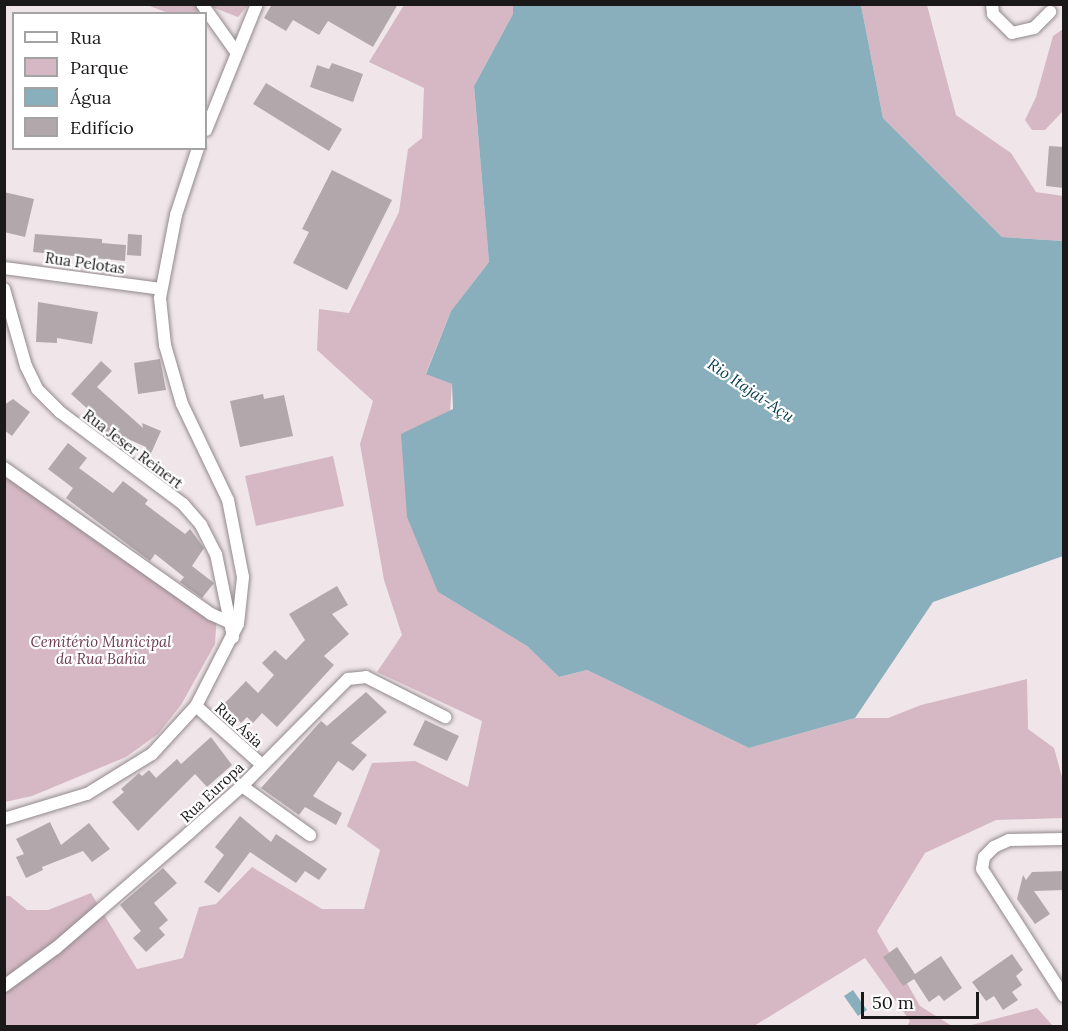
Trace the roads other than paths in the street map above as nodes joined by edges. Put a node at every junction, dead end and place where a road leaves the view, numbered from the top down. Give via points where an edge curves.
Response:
1 (202, 4) edge
2 (257, 4) edge
3 (992, 4) edge
4 (1050, 12) dead end
5 (236, 52) junction
6 (207, 127) edge
7 (197, 150) edge
8 (4, 268) edge
9 (4, 289) edge
10 (161, 289) junction
11 (4, 468) edge
12 (228, 621) junction
13 (233, 637) junction
14 (196, 706) junction
15 (445, 717) dead end
16 (262, 765) junction
17 (242, 786) junction
18 (4, 819) edge
19 (310, 835) dead end
20 (1064, 839) edge
21 (4, 986) edge
22 (1064, 996) edge

1 - 5 street
2 - 5 street
3 - 4 street via 993,14 1012,33 1034,28
5 - 6 street
7 - 10 street via 176,215
8 - 10 street, Rua Pelotas
9 - 12 street, Rua Jeser Reinert via 26,366 37,389 60,412 183,504 201,525 216,554
10 - 13 street via 165,345 182,404 230,509 243,594
11 - 12 street via 211,614
12 - 13 street, Rua Jeser Reinert
13 - 14 street
14 - 16 street, Rua Ásia
14 - 18 street via 152,754 111,782 68,801
15 - 16 street, Rua Europa via 392,688 356,676 348,679
16 - 17 street, Rua Europa
17 - 19 street
17 - 21 street, Rua Europa via 56,948
20 - 22 street via 1009,840 993,847 984,857 982,868

